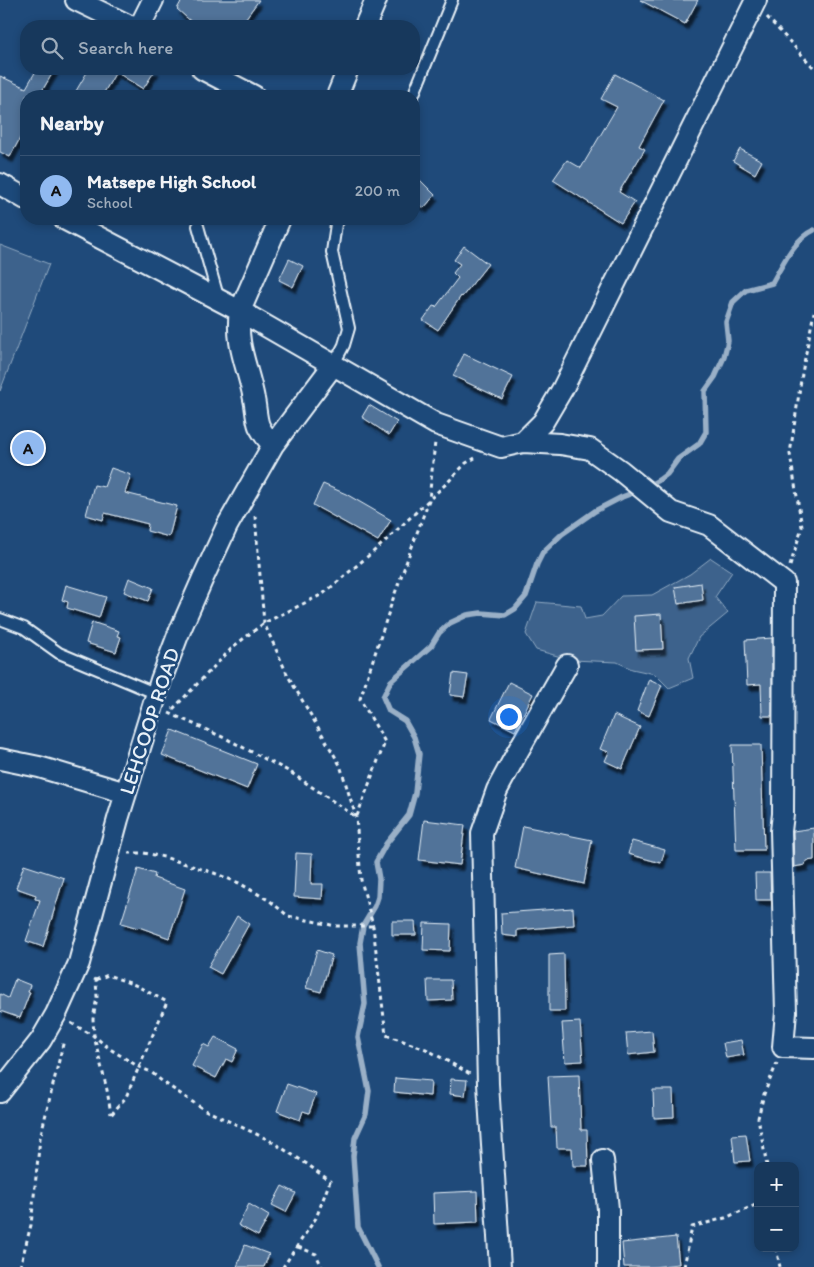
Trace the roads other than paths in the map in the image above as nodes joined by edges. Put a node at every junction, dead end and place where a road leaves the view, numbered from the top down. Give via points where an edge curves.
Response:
1 (76, 0) edge
2 (152, 0) edge
3 (376, 0) edge
4 (452, 0) edge
5 (755, 2) edge
6 (118, 20) edge
7 (143, 20) edge
8 (368, 20) edge
9 (214, 75) edge
10 (346, 75) edge
11 (242, 90) edge
12 (339, 90) edge
13 (415, 90) edge
14 (0, 184) edge
15 (20, 196) edge
16 (75, 225) edge
17 (277, 225) edge
18 (336, 225) edge
19 (198, 226) dead end
20 (219, 300) junction
21 (240, 311) junction
22 (334, 364) junction
23 (522, 442) junction
24 (273, 445) junction
25 (0, 619) edge
26 (567, 665) dead end
27 (159, 705) junction
28 (2, 765) edge
29 (126, 793) junction
30 (814, 1048) edge
31 (0, 1092) edge
32 (603, 1160) dead end
33 (500, 1267) edge
34 (608, 1267) edge

1 - 6 street
2 - 7 street
3 - 8 street
4 - 13 lane
5 - 23 street via 563,388 543,422
9 - 11 street
10 - 12 street
14 - 15 street
16 - 20 street
17 - 21 street
18 - 22 lane via 332,252 349,328
19 - 20 lane
20 - 21 street
21 - 22 street
21 - 24 street via 240,348 258,424
22 - 23 street via 436,424 501,447
22 - 24 street, LEHCOOP ROAD
23 - 30 street via 590,448 671,512 709,525 784,583 781,831 786,1012 783,1046
24 - 27 street, LEHCOOP ROAD via 227,526 199,586 178,635
25 - 27 lane via 24,628 59,653
26 - 33 street via 497,790 482,833 488,1084
27 - 29 street, LEHCOOP ROAD
28 - 29 street via 39,767
29 - 31 street, LEHCOOP ROAD via 78,963 42,1040
32 - 34 street via 608,1209

